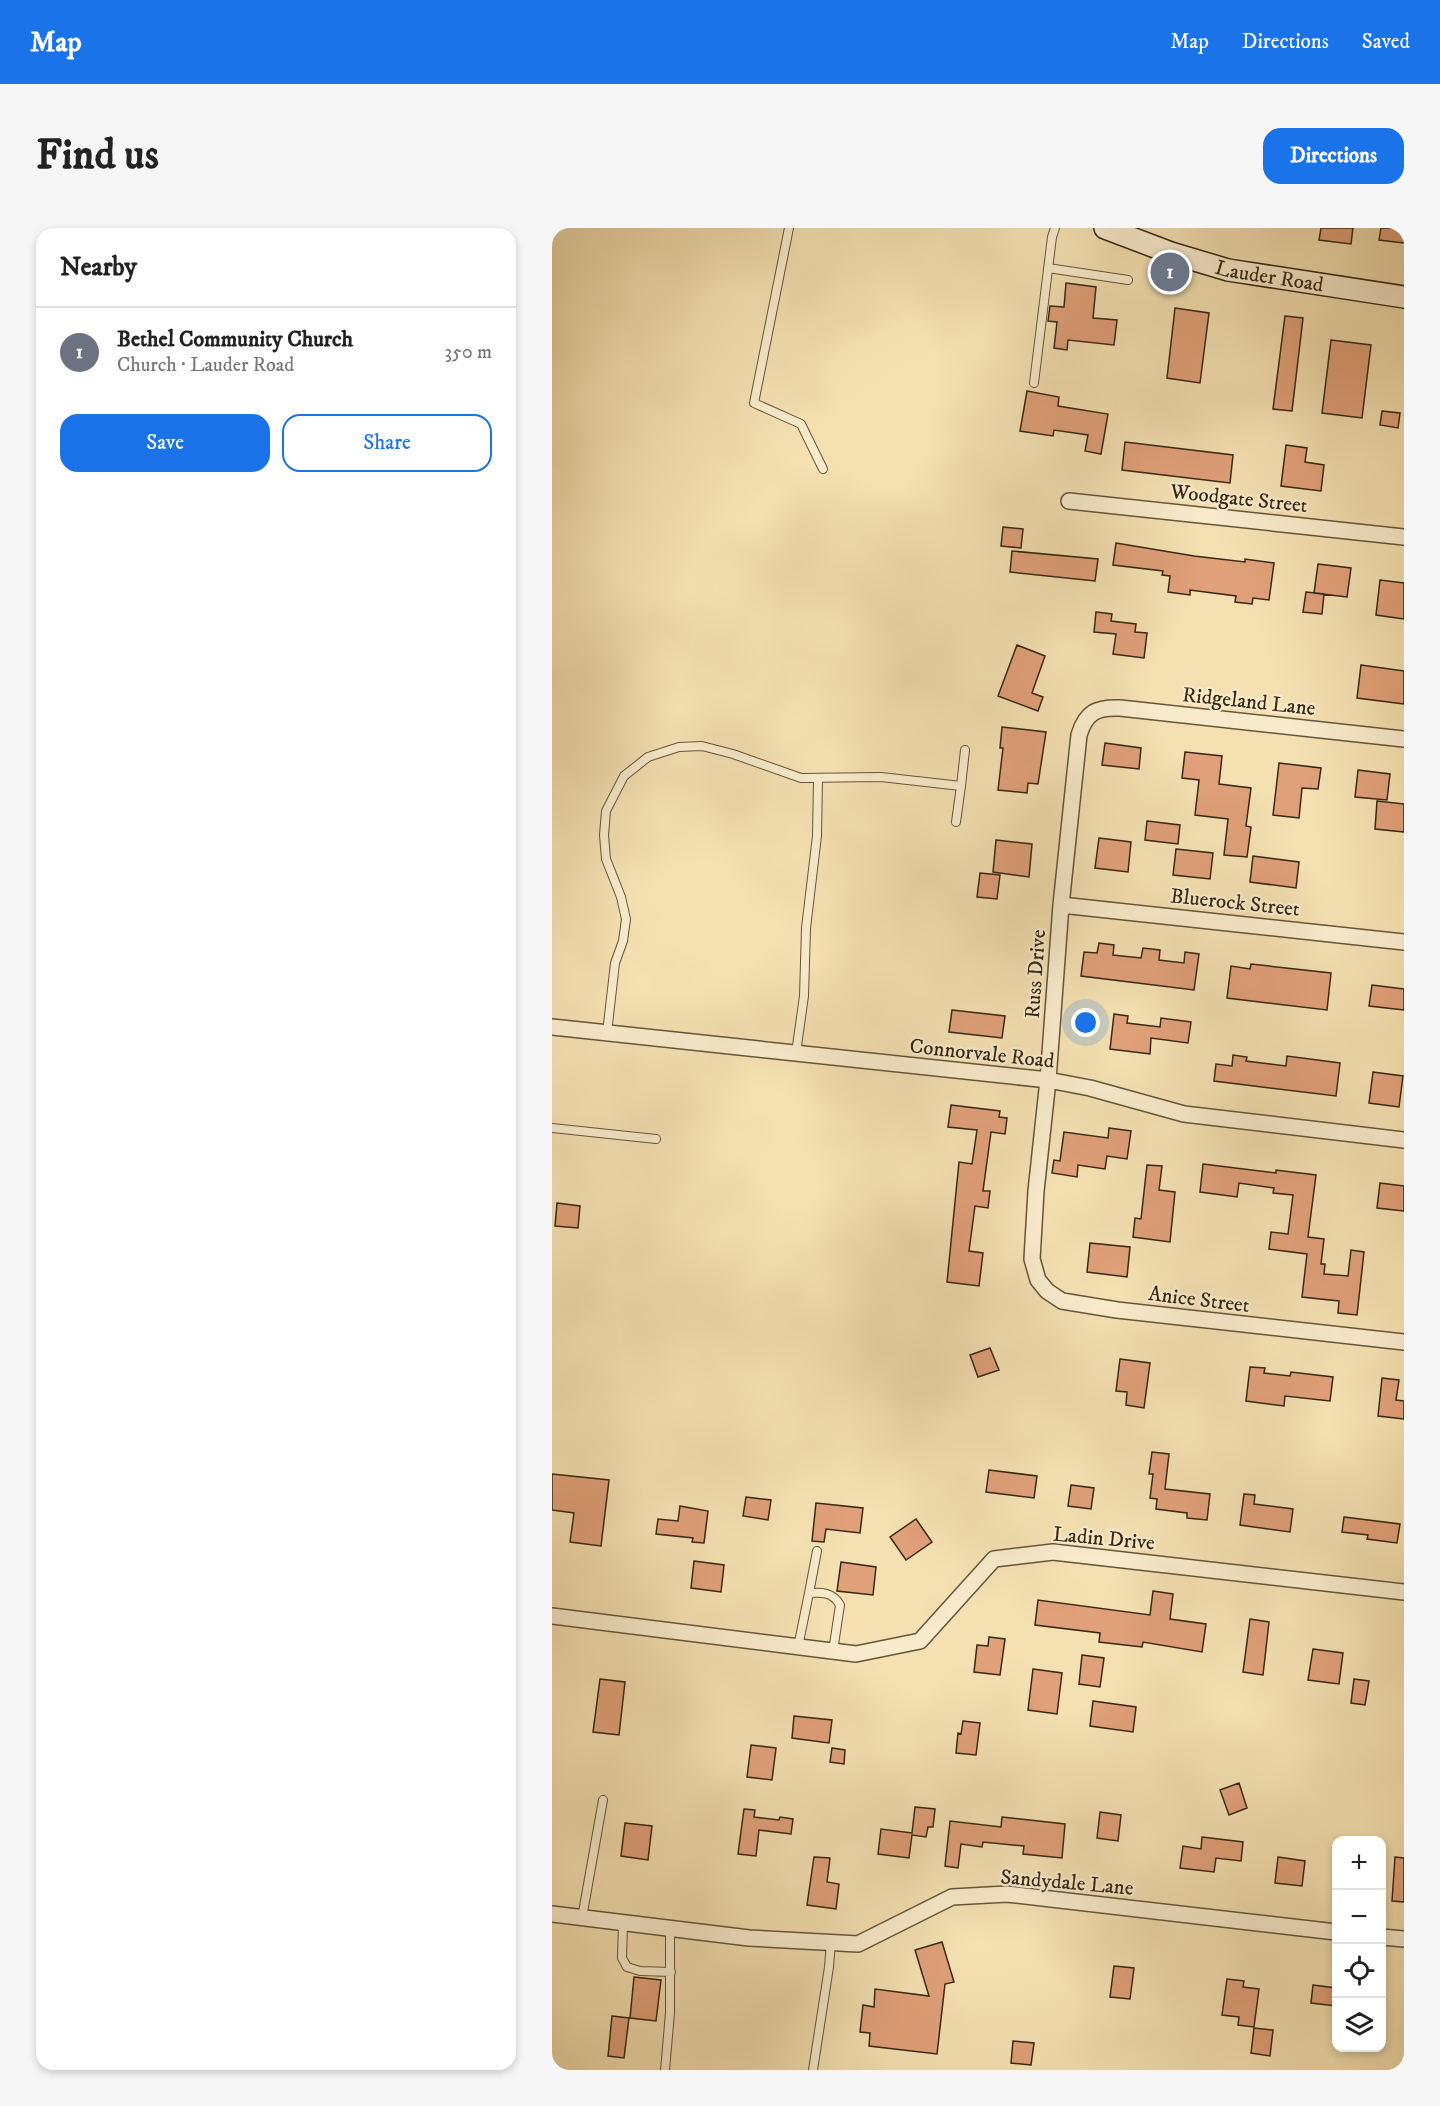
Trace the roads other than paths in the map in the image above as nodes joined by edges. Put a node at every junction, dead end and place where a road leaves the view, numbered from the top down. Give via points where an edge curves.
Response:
1 (789, 228) edge
2 (1055, 228) edge
3 (1105, 228) edge
4 (1048, 268) junction
5 (1128, 280) dead end
6 (1404, 297) edge
7 (1034, 382) dead end
8 (823, 469) dead end
9 (1069, 501) dead end
10 (1404, 537) edge
11 (1091, 714) joint
12 (1404, 738) edge
13 (965, 750) dead end
14 (818, 779) junction
15 (961, 786) junction
16 (956, 822) dead end
17 (1061, 905) junction
18 (1404, 942) edge
19 (552, 1028) edge
20 (607, 1033) junction
21 (796, 1053) junction
22 (1048, 1080) junction
23 (552, 1128) edge
24 (656, 1139) dead end
25 (1404, 1140) edge
26 (1033, 1241) joint
27 (1404, 1342) edge
28 (817, 1551) dead end
29 (1404, 1592) edge
30 (809, 1593) junction
31 (552, 1617) edge
32 (798, 1647) junction
33 (833, 1651) junction
34 (603, 1800) dead end
35 (552, 1914) edge
36 (582, 1918) junction
37 (623, 1923) junction
38 (670, 1928) junction
39 (1332, 1932) edge
40 (1386, 1937) edge
41 (1404, 1939) edge
42 (831, 1942) junction
43 (671, 1972) junction
44 (665, 2070) edge
45 (813, 2070) edge

1 - 8 lane via 754,403 801,424
2 - 4 lane
3 - 6 main road, Lauder Road via 1228,270
4 - 5 lane
4 - 7 lane
9 - 10 street, Woodgate Street
11 - 12 street, Ridgeland Lane via 1105,707 1120,708
11 - 17 street, Russ Drive via 1079,735
13 - 15 lane
14 - 15 lane via 881,777
14 - 20 lane via 801,778 702,747 679,747 648,757 624,776 606,811 605,823 606,859 626,919 624,941 615,963
14 - 21 lane via 817,836
15 - 16 lane
17 - 18 street, Bluerock Street
17 - 22 street, Russ Drive
19 - 20 street, Connorvale Road
20 - 21 street, Connorvale Road
21 - 22 street, Connorvale Road
22 - 25 street, Connorvale Road via 1184,1114
22 - 26 street, Russ Drive
23 - 24 lane
26 - 27 street, Anice Street via 1032,1259 1038,1280 1062,1301 1186,1319
28 - 30 lane
29 - 33 street, Ladin Drive via 1053,1552 994,1559 920,1641 856,1654
30 - 32 lane
30 - 33 lane via 824,1592 840,1605
31 - 32 street, Ladin Drive
32 - 33 street, Ladin Drive
34 - 36 lane
35 - 36 street, Sandydale Lane
36 - 37 street, Sandydale Lane
37 - 38 street, Sandydale Lane
37 - 43 lane via 622,1958 627,1967
38 - 42 street, Sandydale Lane via 749,1938
38 - 43 lane
39 - 42 street, Sandydale Lane via 1008,1894 952,1898 858,1944
40 - 41 street
42 - 45 lane
43 - 44 lane

